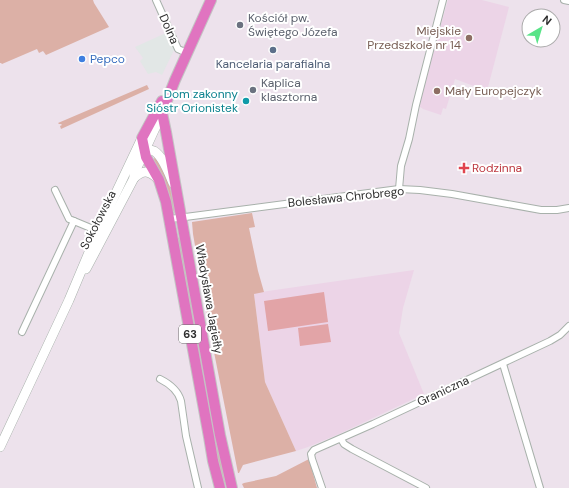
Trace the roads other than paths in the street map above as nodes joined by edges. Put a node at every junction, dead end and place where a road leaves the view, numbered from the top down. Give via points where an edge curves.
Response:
1 (156, 0) edge
2 (210, 0) edge
3 (443, 0) edge
4 (564, 0) edge
5 (569, 1) edge
6 (187, 53) junction
7 (172, 86) junction
8 (162, 113) junction
9 (142, 138) junction
10 (145, 150) junction
11 (134, 154) junction
12 (134, 178) junction
13 (159, 180) junction
14 (399, 189) junction
15 (55, 190) dead end
16 (177, 192) junction
17 (569, 208) edge
18 (181, 217) junction
19 (170, 219) junction
20 (74, 221) junction
21 (98, 231) junction
22 (69, 300) junction
23 (569, 326) edge
24 (22, 332) dead end
25 (503, 364) junction
26 (160, 379) dead end
27 (341, 439) junction
28 (0, 447) edge
29 (198, 488) edge
30 (220, 488) edge
31 (232, 488) edge
32 (322, 488) edge
33 (426, 488) edge
34 (540, 488) edge

1 - 6 street, Dolna via 178,49
2 - 6 main road, Sokołowska
3 - 14 street via 401,166
4 - 5 street
6 - 7 main road, Sokołowska
7 - 8 main road, Sokołowska
7 - 9 main road, Sokołowska
8 - 10 street, Sokołowska
8 - 16 main road, Władysława Jagiełły / 63
9 - 10 main road, Władysława Jagiełły / 63
9 - 11 street, Sokołowska
10 - 11 street
10 - 12 street, Sokołowska
10 - 13 main road, Władysława Jagiełły / 63
10 - 16 street via 150,149 159,156
11 - 21 street, Sokołowska
12 - 13 street via 147,172
12 - 22 street, Sokołowska
13 - 19 main road, Władysława Jagiełły / 63
14 - 17 street, Bolesława Chrobrego via 452,194 541,210
14 - 18 street, Bolesława Chrobrego
15 - 20 street via 69,219
16 - 18 main road, Władysława Jagiełły / 63
18 - 19 street, Bolesława Chrobrego
18 - 31 main road, Władysława Jagiełły / 63
19 - 30 main road, Władysława Jagiełły / 63
20 - 21 street
20 - 24 street
21 - 22 street, Sokołowska
22 - 28 street, Sokołowska
23 - 25 street, Graniczna via 550,342
25 - 27 street, Graniczna
25 - 34 street
26 - 29 street via 172,387 181,401
27 - 32 street, Graniczna via 314,450 311,454
27 - 33 street via 352,449

